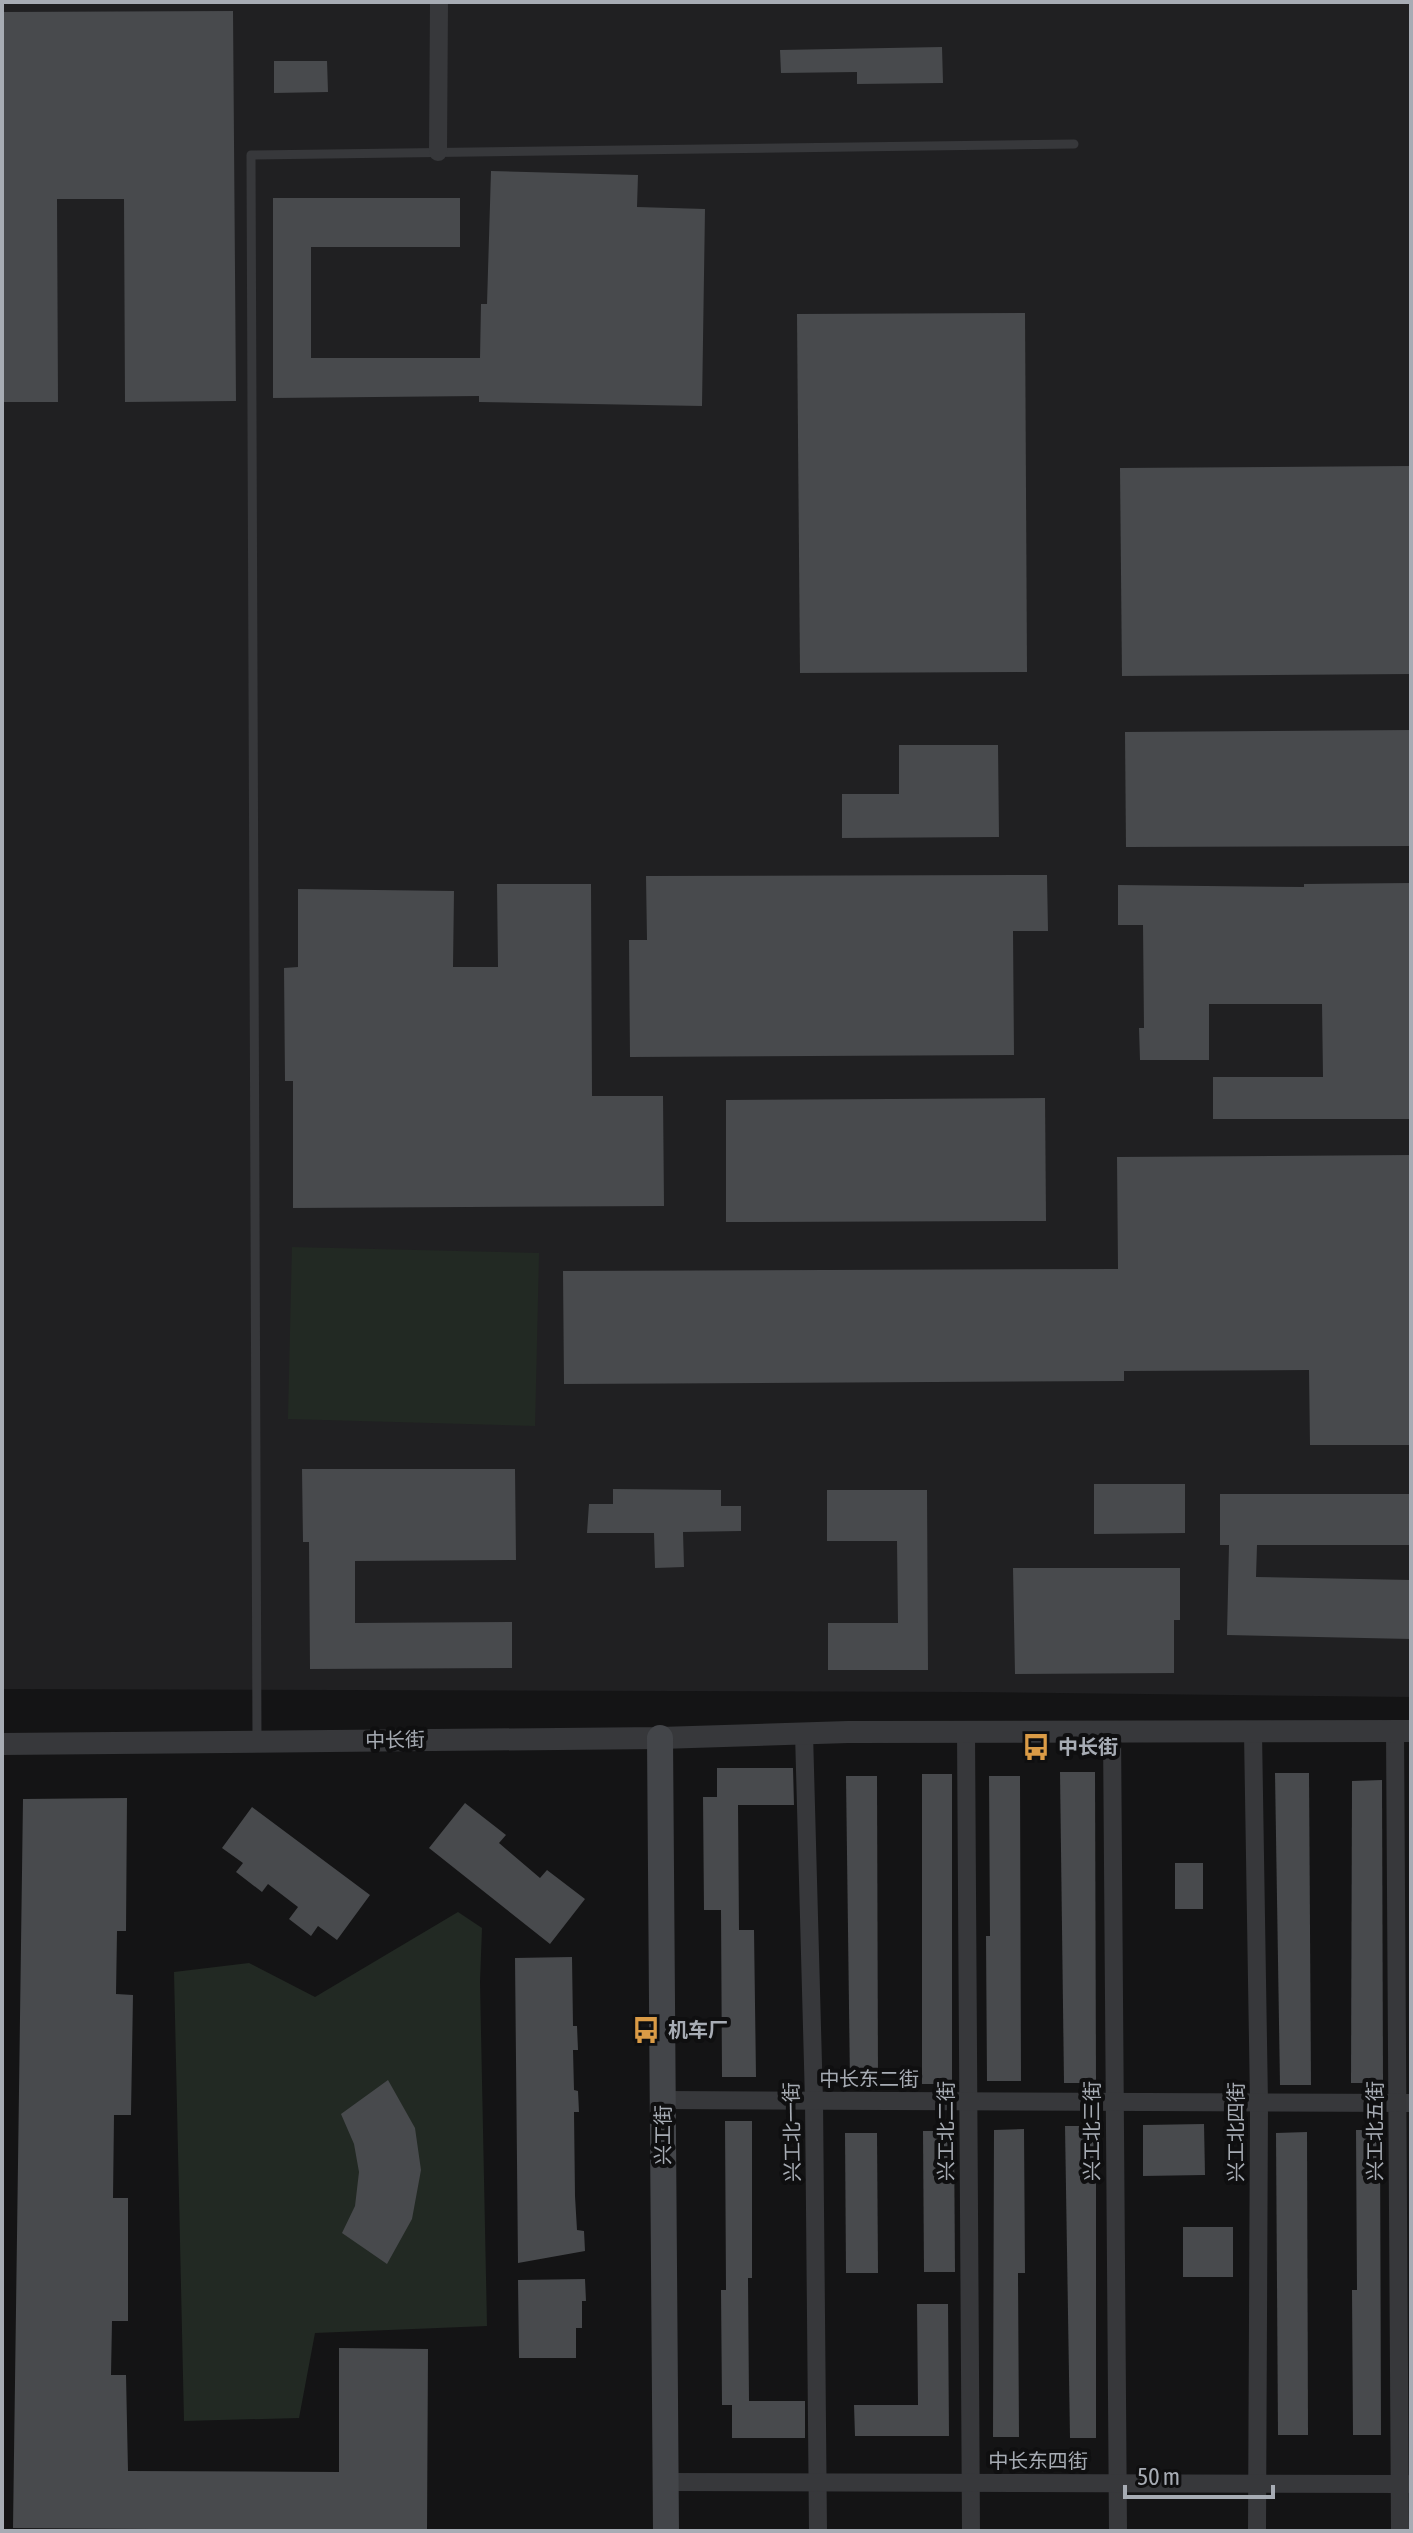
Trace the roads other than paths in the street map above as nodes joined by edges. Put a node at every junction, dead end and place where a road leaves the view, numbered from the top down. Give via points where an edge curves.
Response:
1 (439, 2) edge
2 (1074, 144) dead end
3 (438, 152) junction
4 (1112, 1730) junction
5 (966, 1731) junction
6 (1403, 1731) edge
7 (804, 1733) junction
8 (1253, 1733) junction
9 (660, 1738) junction
10 (257, 1742) junction
11 (2, 1744) edge
12 (662, 2100) junction
13 (814, 2101) junction
14 (968, 2102) junction
15 (1114, 2103) junction
16 (1259, 2103) junction
17 (1404, 2103) edge
18 (666, 2482) junction
19 (817, 2483) junction
20 (971, 2483) junction
21 (1116, 2483) junction
22 (1257, 2483) junction
23 (1405, 2484) edge
24 (666, 2531) edge
25 (818, 2531) edge
26 (971, 2531) edge
27 (1118, 2531) edge
28 (1257, 2531) edge
29 (1400, 2531) edge

1 - 3 street
2 - 3 lane
3 - 10 lane via 251,155
4 - 5 street, 中长街
4 - 8 street, 中长街
4 - 15 street, 兴工北三街
5 - 7 street, 中长街
5 - 14 street, 兴工北二街
6 - 8 street, 中长街
6 - 17 street, 兴工北五街
7 - 9 street, 中长街
7 - 13 street, 兴工北一街
8 - 16 street, 兴工北四街
9 - 10 street, 中长街
9 - 12 main road, 兴工街
10 - 11 street, 中长街
12 - 13 street, 中长东二街
12 - 18 main road, 兴工街
13 - 14 street, 中长东二街
13 - 19 street, 兴工北一街
14 - 15 street, 中长东二街
14 - 20 street, 兴工北二街
15 - 16 street, 中长东二街
15 - 21 street, 兴工北三街
16 - 17 street, 中长东二街
16 - 22 street, 兴工北四街
17 - 23 street, 兴工北五街
18 - 19 street, 中长东四街
18 - 24 main road, 兴工街
19 - 20 street, 中长东四街
19 - 25 street, 兴工北一街
20 - 21 street, 中长东四街
20 - 26 street, 兴工北二街
21 - 22 street, 中长东四街
21 - 27 street, 兴工北三街
22 - 23 street, 中长东四街
22 - 28 street, 兴工北四街
23 - 29 street, 兴工北五街

